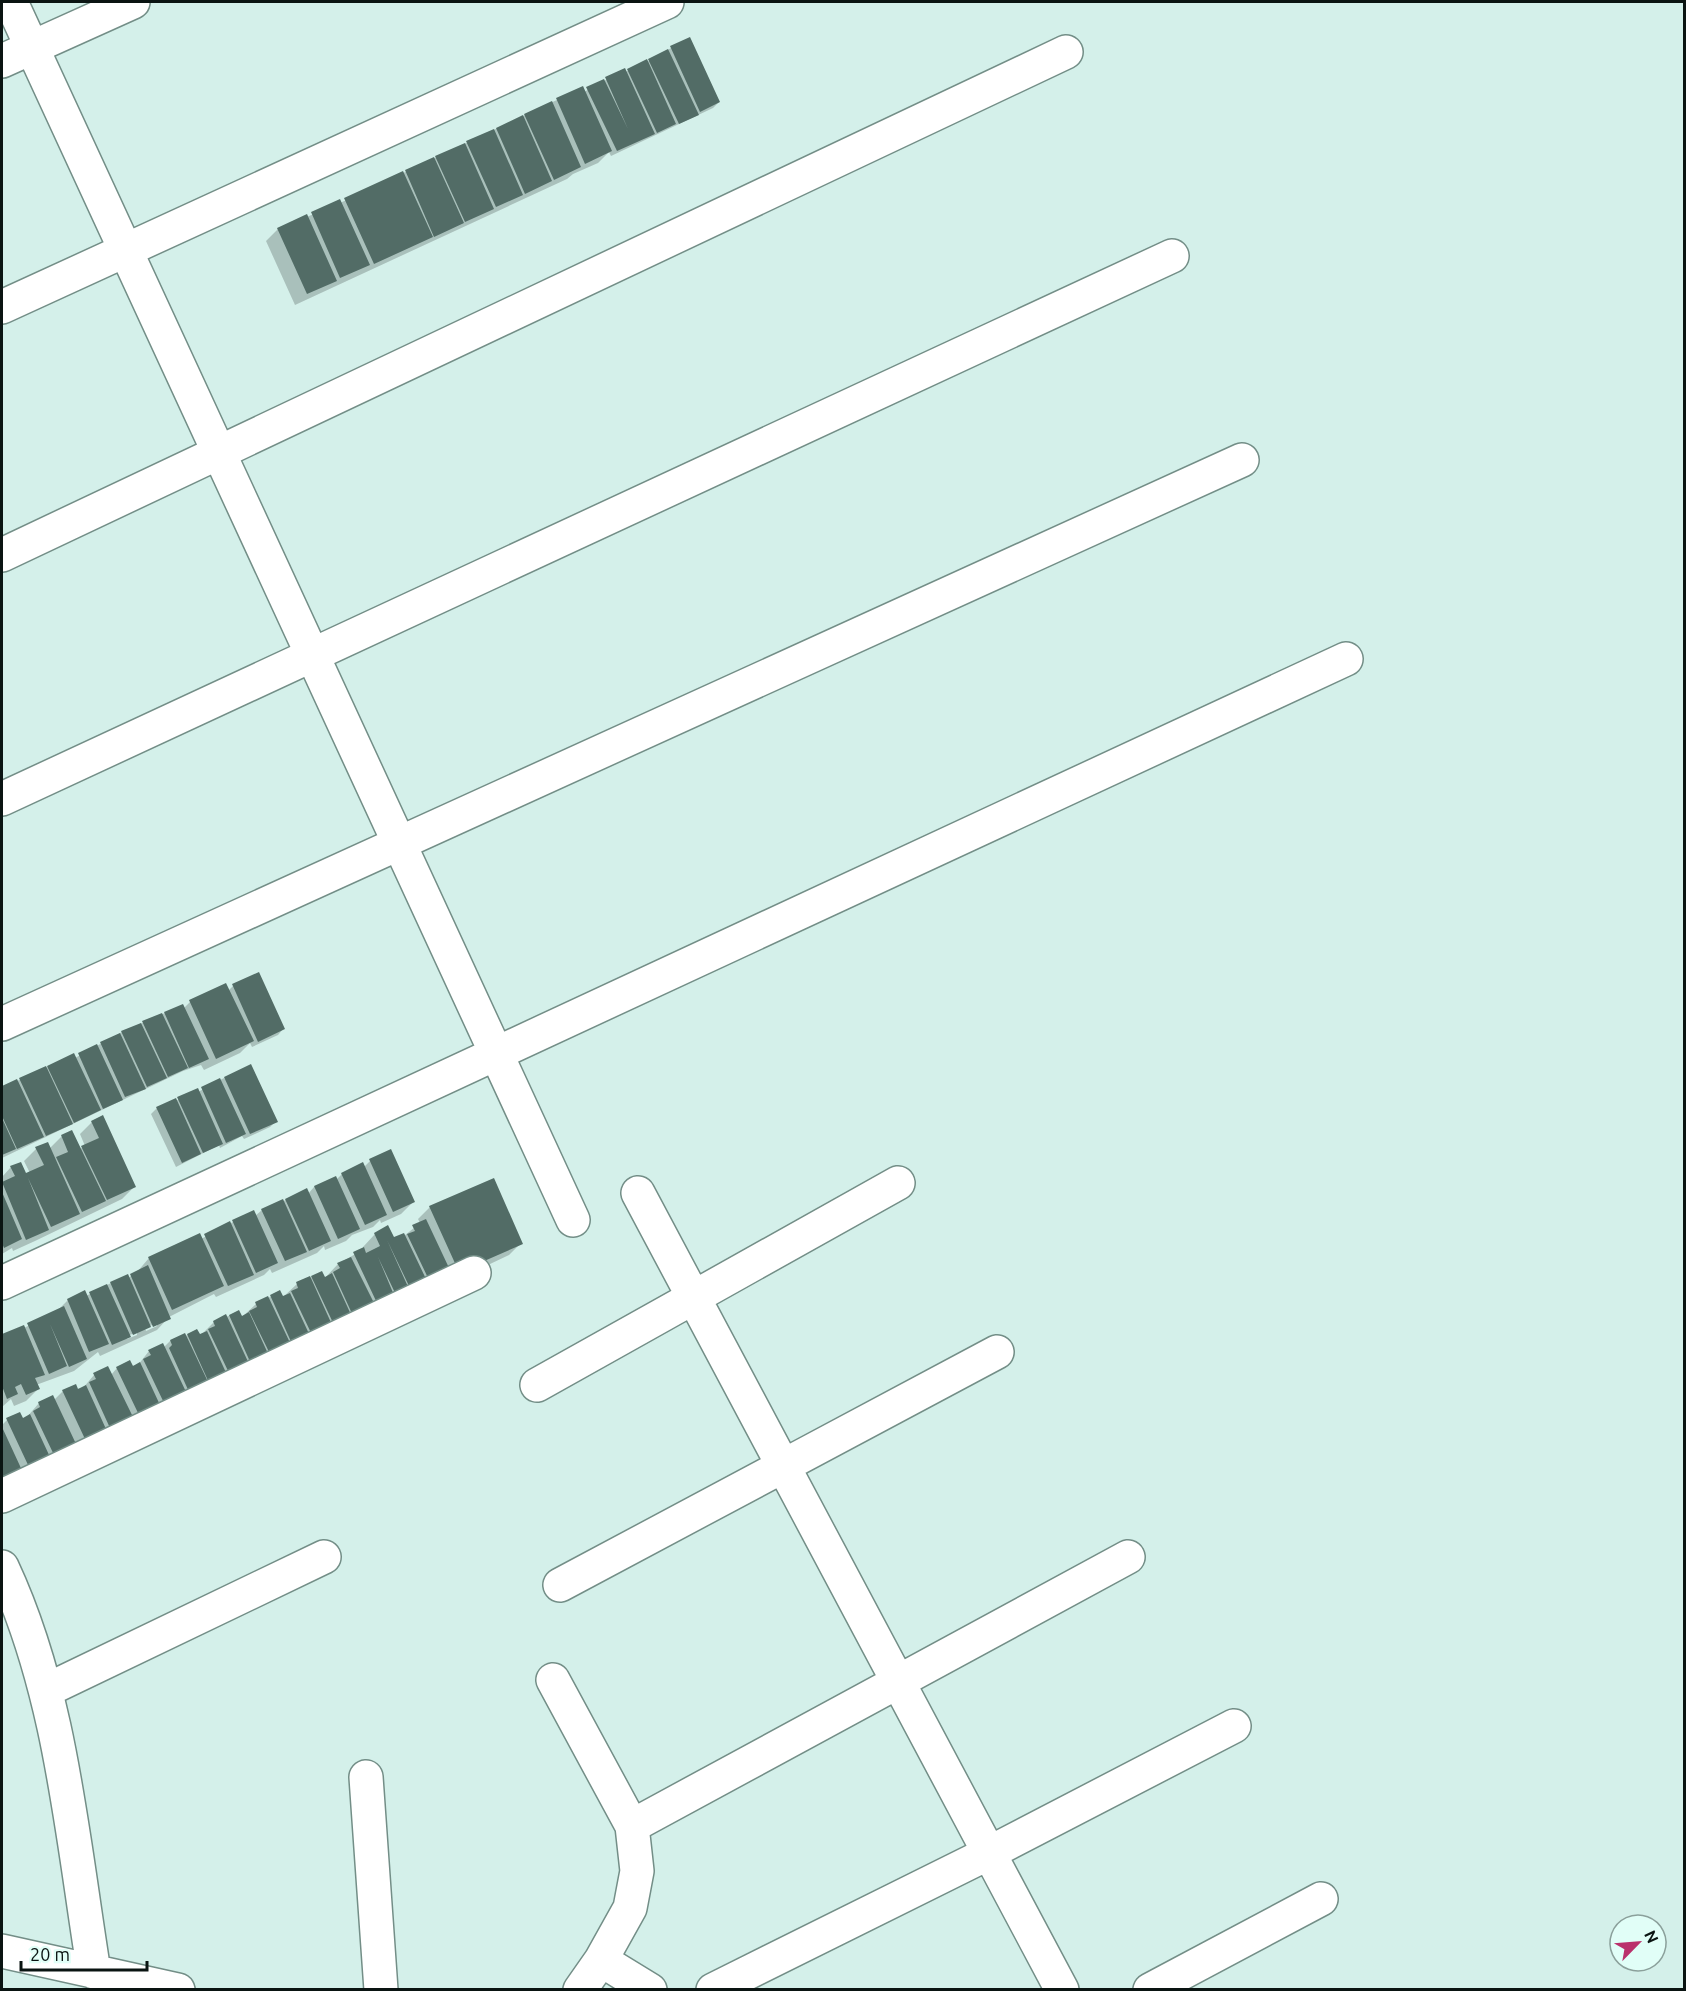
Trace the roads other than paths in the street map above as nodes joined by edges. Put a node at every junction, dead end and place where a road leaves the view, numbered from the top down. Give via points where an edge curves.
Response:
1 (11, 2) edge
2 (133, 2) edge
3 (667, 2) edge
4 (32, 47) junction
5 (1066, 52) dead end
6 (2, 61) edge
7 (126, 250) junction
8 (1172, 256) dead end
9 (2, 308) edge
10 (219, 452) junction
11 (1242, 460) dead end
12 (2, 555) edge
13 (312, 655) junction
14 (1346, 659) dead end
15 (2, 799) edge
16 (399, 843) junction
17 (2, 1024) edge
18 (497, 1054) junction
19 (898, 1183) dead end
20 (638, 1193) dead end
21 (573, 1220) dead end
22 (474, 1273) dead end
23 (2, 1283) edge
24 (694, 1298) junction
25 (997, 1352) dead end
26 (537, 1385) dead end
27 (783, 1466) junction
28 (2, 1496) edge
29 (324, 1557) dead end
30 (1128, 1557) dead end
31 (2, 1567) edge
32 (560, 1585) dead end
33 (553, 1680) dead end
34 (898, 1682) junction
35 (47, 1690) junction
36 (1234, 1726) dead end
37 (366, 1778) dead end
38 (632, 1826) junction
39 (989, 1853) junction
40 (1321, 1899) dead end
41 (2, 1951) edge
42 (601, 1960) junction
43 (94, 1972) junction
44 (178, 1989) edge
45 (381, 1989) edge
46 (580, 1989) edge
47 (650, 1989) edge
48 (713, 1989) edge
49 (1062, 1989) edge
50 (1149, 1989) edge

1 - 4 street
2 - 4 street
3 - 7 street
4 - 6 street
4 - 7 street
5 - 10 street
7 - 9 street
7 - 10 street
8 - 13 street
10 - 12 street
10 - 13 street
11 - 16 street
13 - 15 street
13 - 16 street
14 - 18 street
16 - 17 street
16 - 18 street
18 - 21 street
18 - 23 street
19 - 24 street
20 - 24 street
22 - 28 street
24 - 26 street
24 - 27 street
25 - 27 street
27 - 32 street
27 - 34 street
29 - 35 street
30 - 34 street
31 - 35 street
33 - 38 street
34 - 38 street
34 - 39 street
35 - 43 street
36 - 39 street
37 - 45 street
38 - 42 street via 637,1871 630,1908
39 - 48 street
39 - 49 street
40 - 50 street
41 - 43 street
42 - 46 street
42 - 47 street
43 - 44 street

